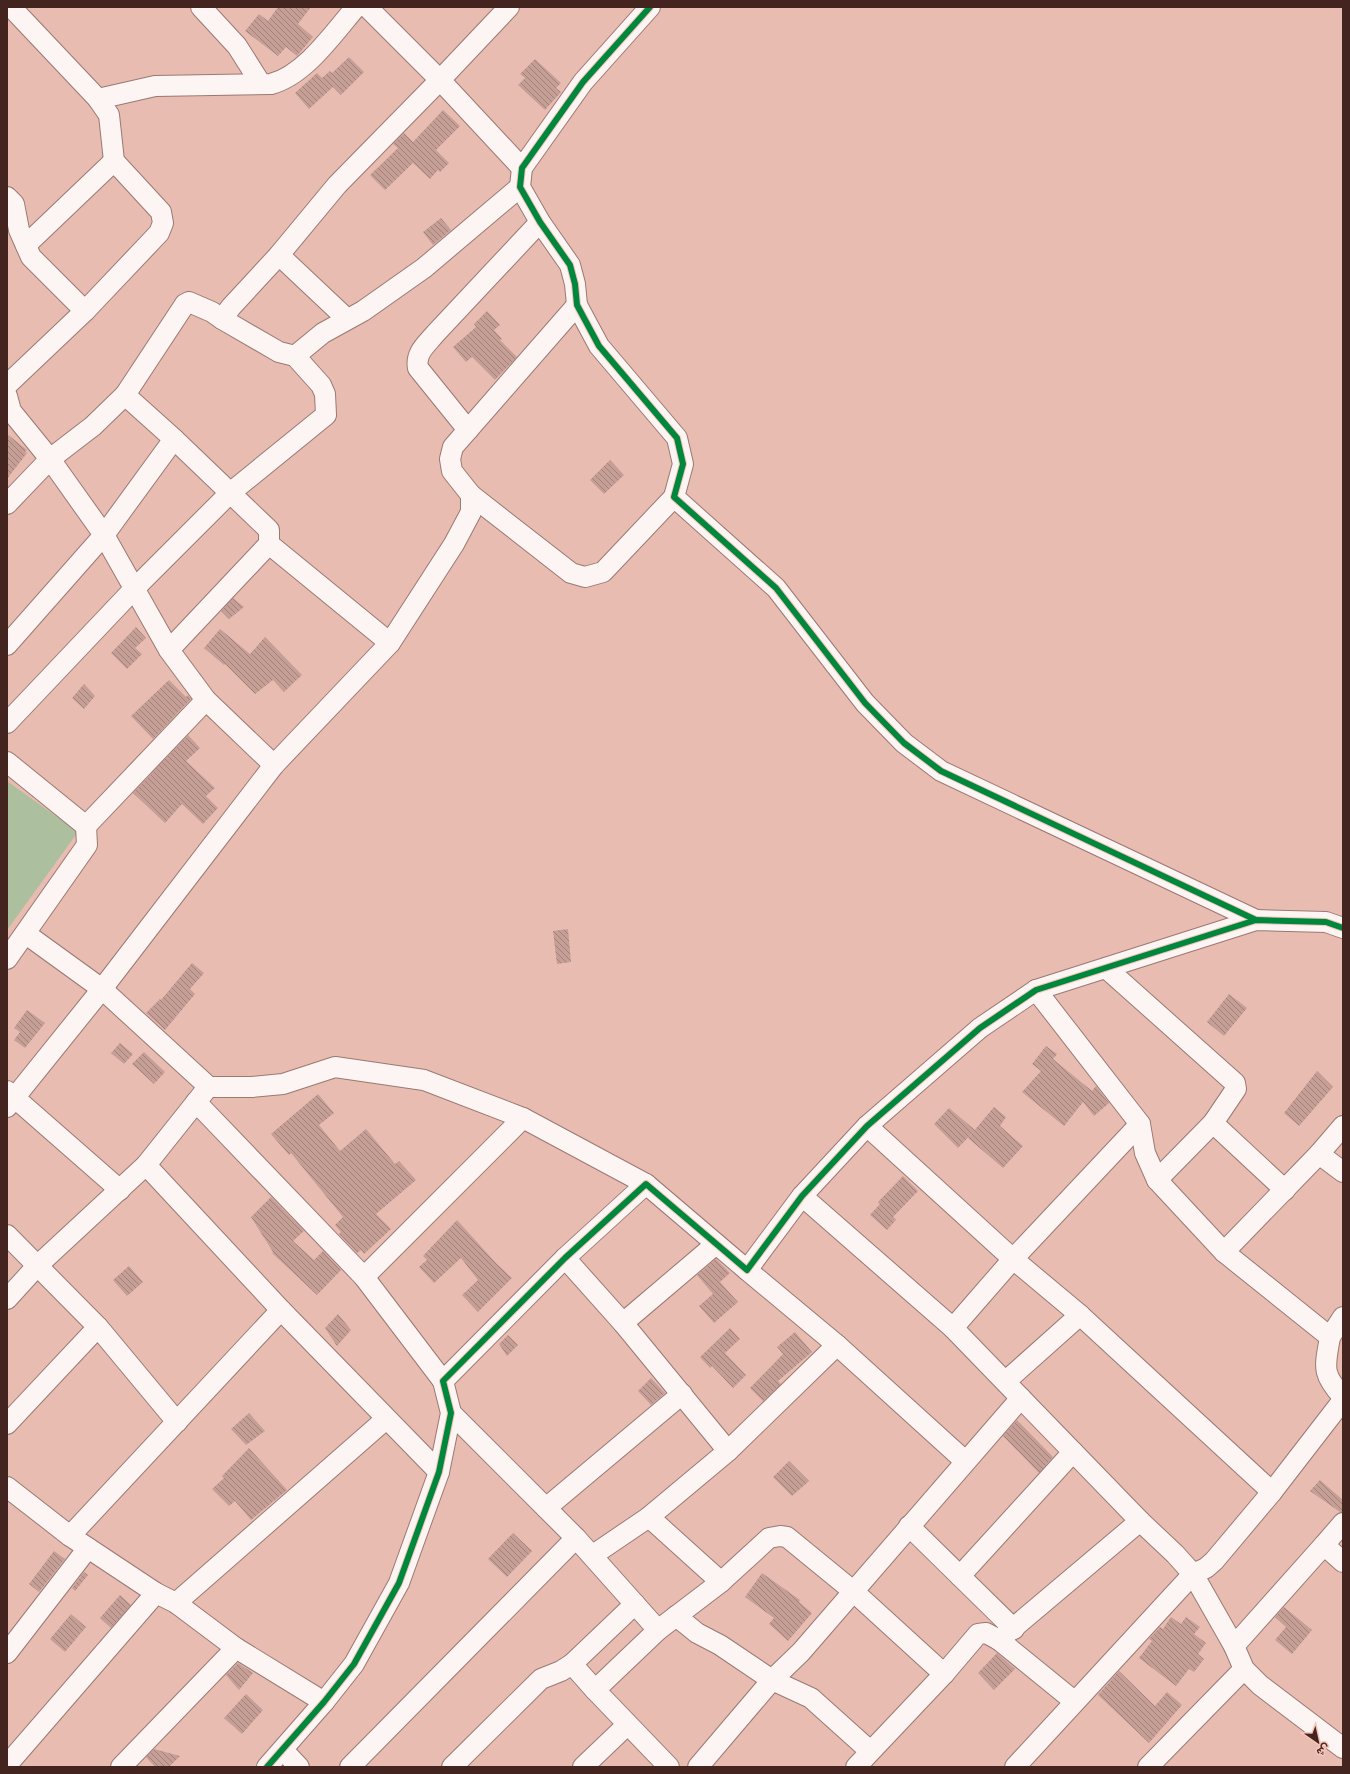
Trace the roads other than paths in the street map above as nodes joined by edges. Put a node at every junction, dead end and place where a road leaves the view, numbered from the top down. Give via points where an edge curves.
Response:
1 (11, 7) edge
2 (202, 7) edge
3 (356, 7) edge
4 (367, 7) edge
5 (509, 7) edge
6 (650, 7) edge
7 (440, 80) junction
8 (261, 84) junction
9 (98, 99) junction
10 (114, 160) junction
11 (521, 178) junction
12 (7, 197) edge
13 (540, 222) junction
14 (26, 244) junction
15 (279, 255) junction
16 (577, 305) junction
17 (85, 311) junction
18 (222, 319) junction
19 (347, 319) junction
20 (295, 356) junction
21 (7, 384) edge
22 (125, 395) junction
23 (7, 396) edge
24 (468, 430) junction
25 (174, 439) junction
26 (50, 459) junction
27 (230, 493) junction
28 (471, 496) junction
29 (674, 497) junction
30 (7, 504) edge
31 (104, 535) junction
32 (269, 544) junction
33 (134, 589) junction
34 (390, 643) junction
35 (7, 645) edge
36 (169, 650) junction
37 (206, 700) junction
38 (7, 723) edge
39 (7, 762) edge
40 (274, 765) junction
41 (86, 826) junction
42 (1256, 920) junction
43 (1343, 928) edge
44 (26, 934) junction
45 (7, 959) edge
46 (1106, 968) junction
47 (102, 989) junction
48 (1036, 990) junction
49 (209, 1087) junction
50 (10, 1099) edge
51 (196, 1102) junction
52 (523, 1118) junction
53 (1213, 1123) junction
54 (1140, 1124) junction
55 (867, 1126) junction
56 (1343, 1126) edge
57 (1319, 1154) junction
58 (146, 1165) junction
59 (1343, 1172) edge
60 (1157, 1180) junction
61 (646, 1184) junction
62 (120, 1190) junction
63 (1285, 1190) junction
64 (802, 1196) junction
65 (7, 1235) edge
66 (716, 1244) junction
67 (1224, 1252) junction
68 (565, 1258) junction
69 (1013, 1259) junction
70 (37, 1266) junction
71 (747, 1270) junction
72 (364, 1277) junction
73 (7, 1299) edge
74 (281, 1310) junction
75 (1080, 1315) junction
76 (1343, 1318) edge
77 (623, 1323) junction
78 (98, 1327) junction
79 (953, 1328) junction
80 (1330, 1337) junction
81 (837, 1345) junction
82 (443, 1381) junction
83 (1006, 1381) junction
84 (682, 1394) junction
85 (1343, 1397) edge
86 (1021, 1398) junction
87 (1343, 1400) edge
88 (451, 1413) junction
89 (386, 1418) junction
90 (177, 1422) junction
91 (7, 1424) edge
92 (728, 1451) junction
93 (1073, 1452) junction
94 (965, 1461) junction
95 (439, 1472) junction
96 (7, 1486) edge
97 (1272, 1492) junction
98 (546, 1508) junction
99 (649, 1516) junction
100 (1140, 1521) junction
101 (1343, 1523) edge
102 (909, 1526) junction
103 (70, 1536) junction
104 (576, 1538) junction
105 (1324, 1545) junction
106 (88, 1548) junction
107 (593, 1555) junction
108 (1343, 1562) edge
109 (1193, 1574) junction
110 (960, 1576) junction
111 (721, 1582) junction
112 (853, 1591) junction
113 (156, 1593) junction
114 (176, 1603) junction
115 (636, 1604) junction
116 (676, 1616) junction
117 (658, 1630) junction
118 (1007, 1634) junction
119 (1234, 1646) junction
120 (236, 1648) junction
121 (7, 1653) edge
122 (572, 1664) junction
123 (1244, 1669) junction
124 (944, 1674) junction
125 (772, 1680) junction
126 (595, 1690) junction
127 (1074, 1701) junction
128 (324, 1702) junction
129 (628, 1724) junction
130 (1343, 1748) edge
131 (283, 1750) junction
132 (870, 1751) junction
133 (591, 1764) edge
134 (7, 1765) edge
135 (121, 1767) edge
136 (267, 1767) edge
137 (299, 1767) edge
138 (350, 1767) edge
139 (452, 1767) edge
140 (669, 1767) edge
141 (698, 1767) edge
142 (856, 1767) edge
143 (1015, 1767) edge
144 (1148, 1767) edge

1 - 9 street
2 - 8 street via 237,46
3 - 8 street via 321,49 284,80
4 - 7 street
5 - 7 street
6 - 11 street via 583,82
7 - 11 street
7 - 15 street via 336,184
8 - 9 street via 155,86
9 - 10 street via 109,115
10 - 14 street
10 - 17 street via 161,212 163,223 159,233
11 - 13 street
11 - 19 street via 424,268 363,311
12 - 14 street via 14,204
13 - 16 street via 570,265
13 - 24 street via 435,334 420,352 417,360 418,368
14 - 17 street via 31,257
15 - 18 street
15 - 19 street
16 - 24 street
16 - 29 street via 598,346 677,438 683,464
17 - 21 street
18 - 20 street via 279,352
18 - 22 street via 189,302 185,304
19 - 20 street
20 - 27 street via 321,385 325,394 326,415
22 - 25 street
22 - 26 street via 93,426
23 - 26 street via 11,411
24 - 28 street via 452,447 450,460 452,471
25 - 27 street
25 - 31 street
26 - 30 street
26 - 31 street
27 - 32 street via 269,530
27 - 33 street
28 - 29 street via 571,573 585,577 603,572
28 - 34 street via 471,512 454,544
29 - 42 street via 776,588 865,703 904,743 941,771
31 - 33 street
31 - 35 street
32 - 34 street
32 - 36 street
33 - 36 street
33 - 38 street
34 - 40 street
36 - 37 street
37 - 40 street
37 - 41 street
39 - 41 street
40 - 47 street
41 - 44 street via 87,845
42 - 43 street via 1326,922
42 - 46 street
44 - 45 street
44 - 47 street
46 - 48 street
46 - 53 street via 1235,1083 1236,1089
47 - 49 street
47 - 50 street
48 - 54 street
48 - 55 street via 980,1028
49 - 51 street
49 - 52 street via 283,1084 335,1067 424,1080
50 - 62 street
51 - 58 street
51 - 72 street
52 - 61 street
52 - 72 street
53 - 60 street
53 - 63 street
54 - 60 street via 1145,1153
54 - 69 street
55 - 64 street
55 - 69 street
56 - 57 street
57 - 59 street
57 - 63 street
58 - 62 street
58 - 74 street
60 - 67 street
61 - 66 street
61 - 68 street
62 - 70 street
63 - 67 street
64 - 71 street
64 - 79 street
65 - 70 street
66 - 71 street
66 - 77 street
67 - 80 street
68 - 77 street
68 - 82 street
69 - 75 street
69 - 79 street
70 - 73 street
70 - 78 street
71 - 81 street
72 - 82 street
74 - 89 street
74 - 90 street
75 - 83 street
75 - 97 street
76 - 80 street
77 - 84 street
78 - 90 street
78 - 91 street
79 - 83 street
80 - 85 street via 1325,1367 1330,1383
81 - 92 street
81 - 94 street
82 - 88 street
83 - 86 street
84 - 92 street
84 - 98 street
86 - 93 street
86 - 94 street
87 - 97 street
88 - 95 street
88 - 98 street
89 - 95 street
89 - 114 street
90 - 103 street
92 - 99 street
93 - 100 street
93 - 110 street
94 - 102 street
95 - 128 street via 399,1583 354,1664
96 - 103 street
97 - 109 street via 1214,1561
98 - 104 street
99 - 107 street
99 - 111 street
100 - 109 street via 1176,1554
100 - 118 street
101 - 105 street
102 - 110 street
102 - 112 street
103 - 106 street
104 - 107 street
104 - 138 street
105 - 108 street
105 - 119 street
106 - 113 street
106 - 121 street
107 - 115 street
109 - 119 street
109 - 127 street
110 - 118 street
111 - 112 street via 769,1538 780,1536 787,1537
111 - 116 street
112 - 124 street
112 - 125 street via 801,1652
113 - 114 street
113 - 134 street
114 - 120 street
115 - 117 street
115 - 122 street
116 - 117 street
116 - 125 street via 697,1633 720,1645
117 - 126 street
118 - 124 street via 978,1634
118 - 127 street
119 - 123 street
120 - 128 street
120 - 135 street
122 - 126 street
122 - 139 street via 541,1679
123 - 130 street via 1260,1685
123 - 144 street
124 - 132 street
125 - 132 street via 811,1698
125 - 141 street
126 - 129 street
127 - 143 street
128 - 131 street
129 - 133 street
129 - 140 street
131 - 136 street
131 - 137 street
132 - 142 street

